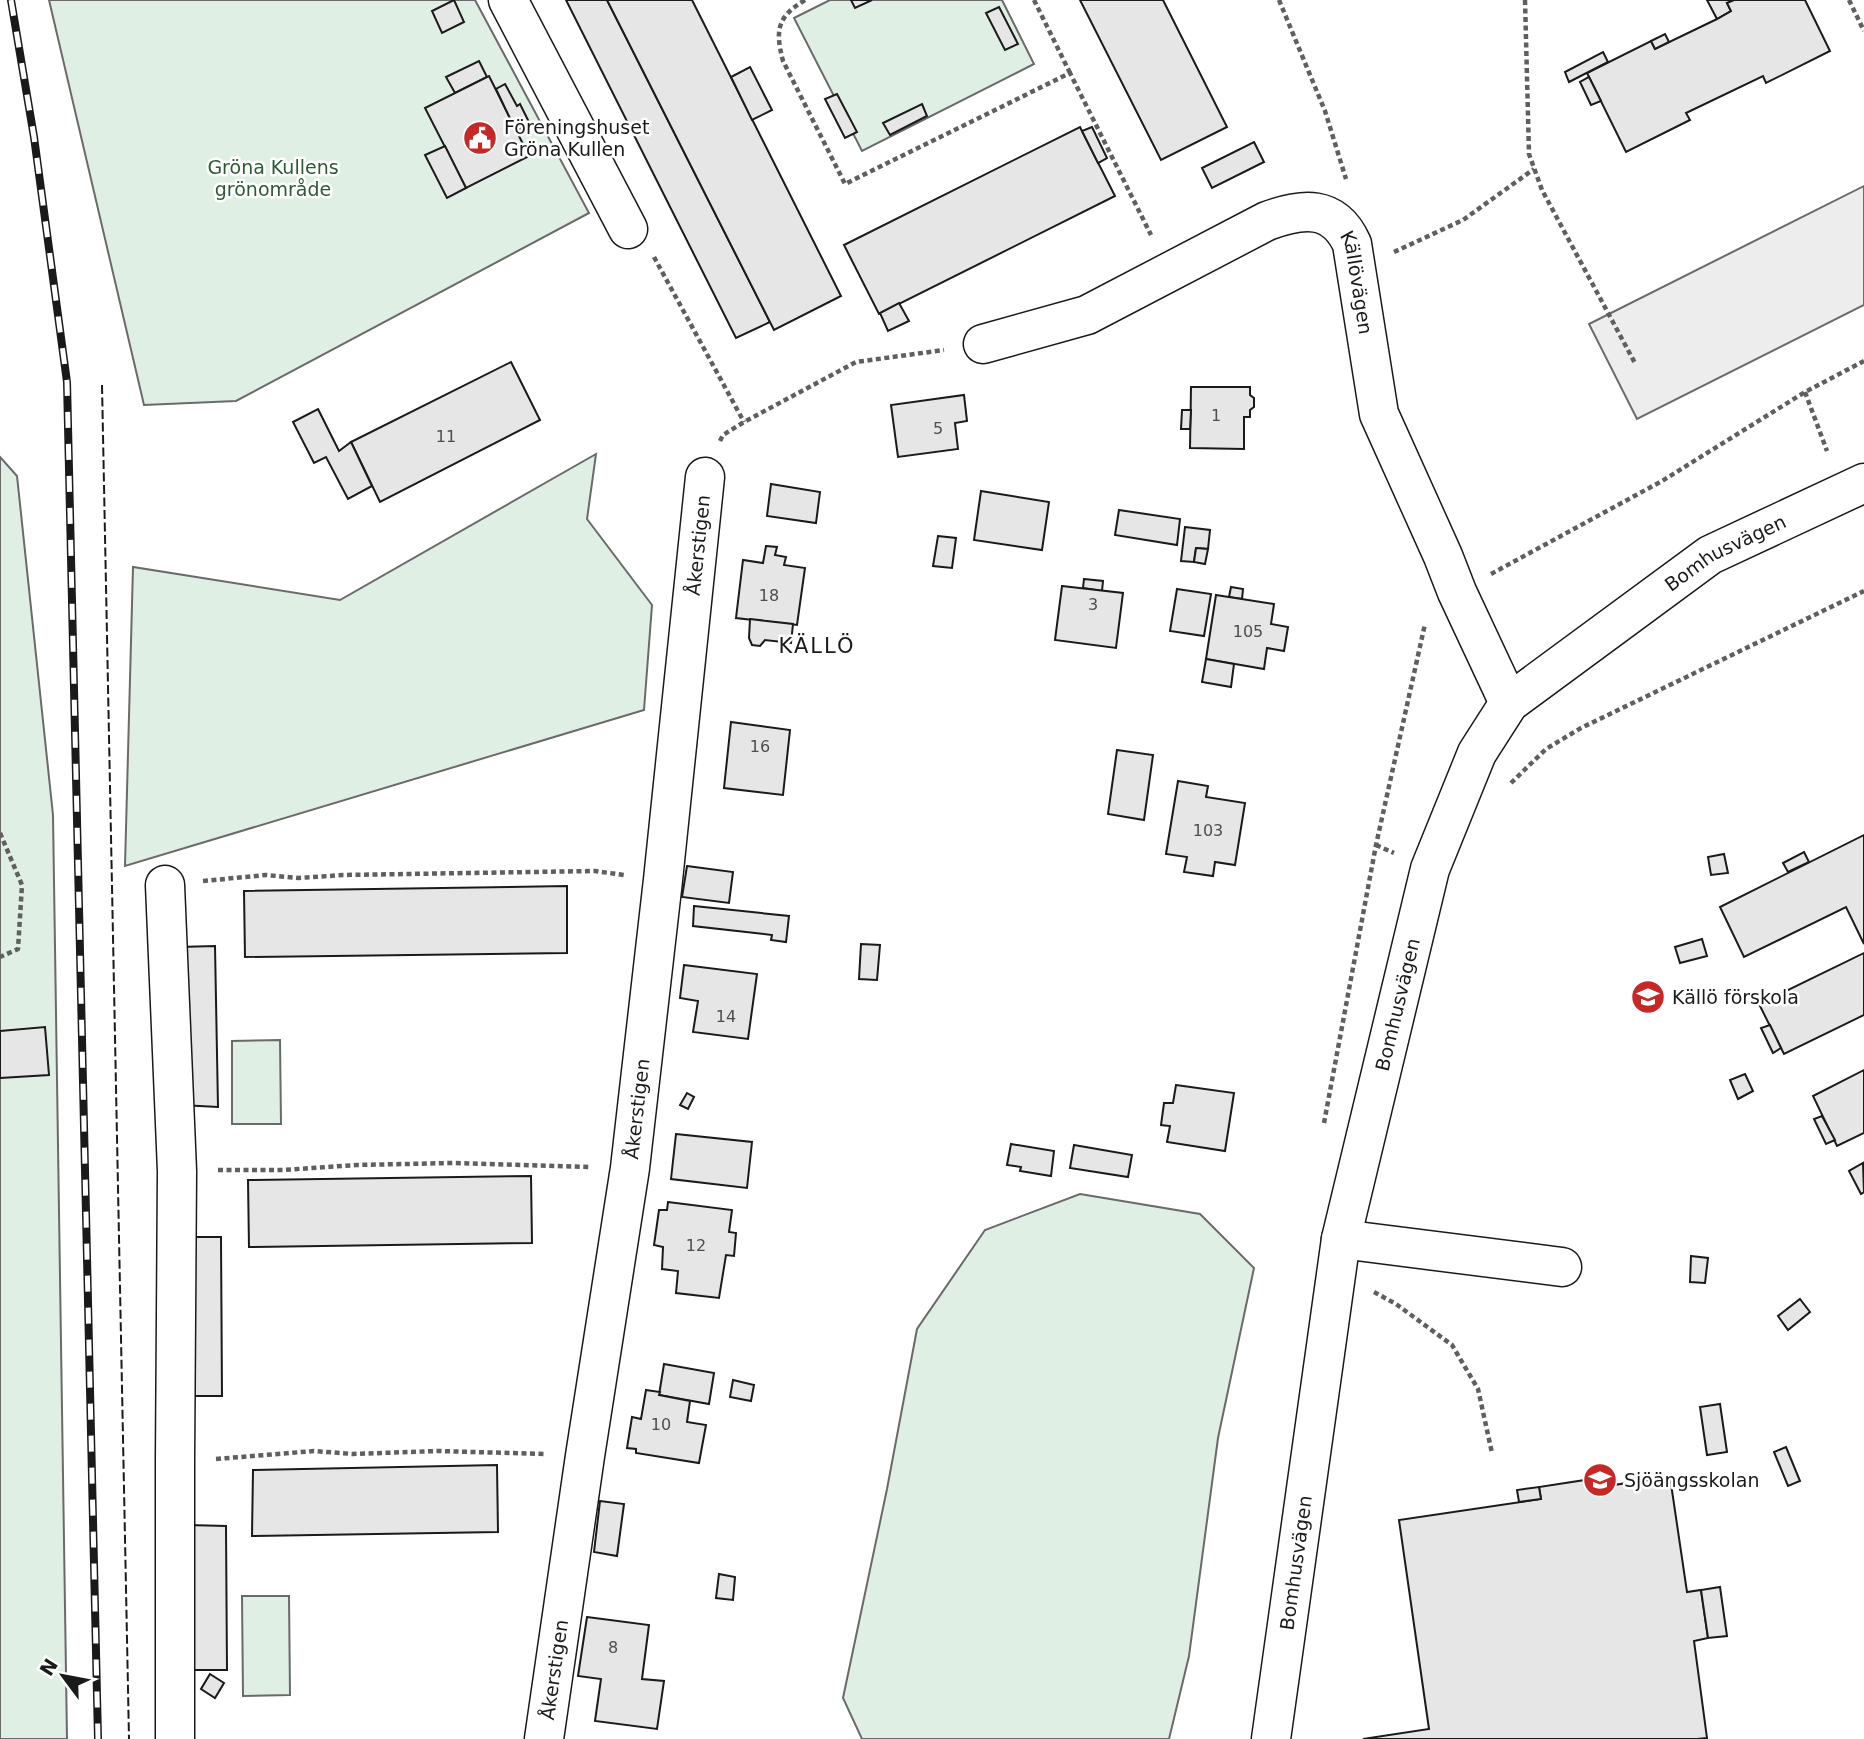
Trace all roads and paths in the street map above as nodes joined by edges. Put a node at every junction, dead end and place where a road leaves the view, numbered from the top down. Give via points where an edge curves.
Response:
1 (508, 0) edge
2 (805, 0) edge
3 (1034, 0) edge
4 (1279, 0) edge
5 (1525, 0) edge
6 (1849, 0) edge
7 (1864, 31) edge
8 (1070, 73) junction
9 (1534, 169) junction
10 (1333, 219) junction
11 (628, 229) joint
12 (1355, 256) junction
13 (1170, 273) junction
14 (983, 344) joint
15 (1636, 365) dead end
16 (1805, 392) dead end
17 (744, 422) junction
18 (1827, 451) dead end
19 (705, 477) joint
20 (1864, 483) edge
21 (1864, 591) edge
22 (1509, 703) junction
23 (1505, 791) dead end
24 (0, 833) edge
25 (1376, 845) dead end
26 (1430, 869) junction
27 (663, 880) junction
28 (165, 885) joint
29 (0, 957) edge
30 (630, 1168) junction
31 (177, 1171) junction
32 (1339, 1255) junction
33 (1562, 1267) dead end
34 (1492, 1453) dead end
35 (585, 1456) junction
36 (175, 1461) junction
37 (175, 1739) edge
38 (544, 1739) edge
39 (1271, 1739) edge

1 - 11 street
2 - 8 path via 790,9 777,40 783,61 845,184
3 - 8 path
4 - 10 path via 1325,111 1346,181
5 - 9 path via 1529,154
6 - 7 path
8 - 13 path
9 - 12 path via 1463,220 1409,247
9 - 15 path
10 - 12 street, Källövägen via 1349,236
10 - 13 street, Källövägen via 1306,211 1283,215
11 - 17 path via 644,237
12 - 22 street, Källövägen via 1379,414
13 - 14 street, Källövägen via 1087,315
14 - 17 path via 856,362
16 - 18 path
17 - 19 path via 723,435
19 - 27 street, Åkerstigen
20 - 22 street, Bomhusvägen via 1710,555
21 - 23 path via 1581,728 1546,749
22 - 26 street, Bomhusvägen via 1477,754
24 - 29 path via 22,885 18,949
25 - 26 path
26 - 32 street, Bomhusvägen
27 - 28 path via 595,871 267,875
27 - 30 street, Åkerstigen
28 - 31 street
30 - 31 path via 426,1163
30 - 35 street, Åkerstigen
31 - 36 street
32 - 33 street
32 - 34 path via 1452,1345 1478,1389
32 - 39 street, Bomhusvägen
35 - 36 path via 314,1451
35 - 38 street, Åkerstigen
36 - 37 street

